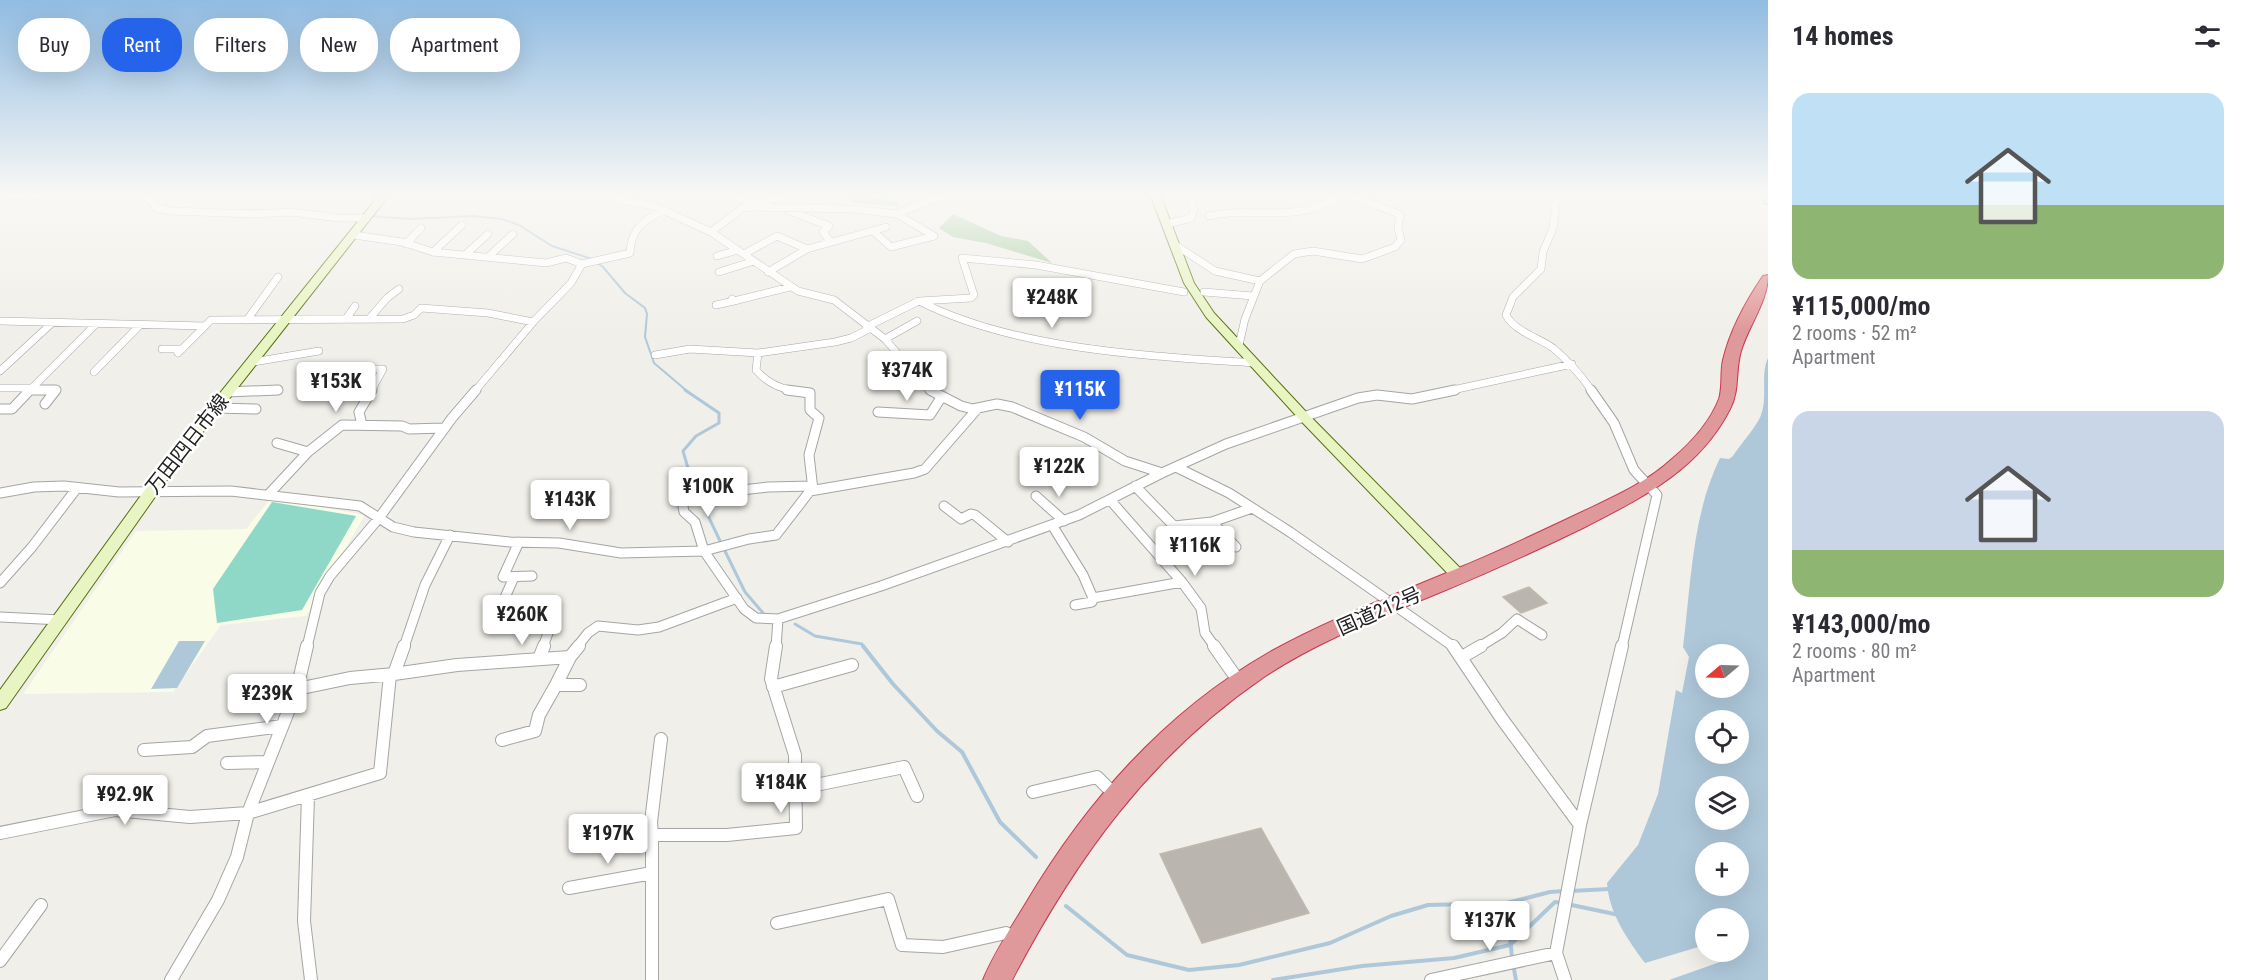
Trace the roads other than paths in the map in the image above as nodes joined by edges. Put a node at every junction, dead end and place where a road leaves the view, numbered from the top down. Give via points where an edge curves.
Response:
1 (350, 240) edge
2 (381, 240) edge
3 (410, 240) edge
4 (446, 240) edge
5 (482, 240) edge
6 (507, 240) edge
7 (630, 240) edge
8 (723, 240) edge
9 (769, 240) edge
10 (786, 240) edge
11 (835, 240) edge
12 (883, 240) edge
13 (919, 240) edge
14 (1173, 240) edge
15 (1401, 240) edge
16 (1548, 240) edge
17 (830, 241) joint
18 (406, 244) junction
19 (1174, 244) junction
20 (807, 249) junction
21 (433, 252) junction
22 (741, 252) junction
23 (465, 255) junction
24 (717, 256) dead end
25 (488, 257) junction
26 (754, 261) junction
27 (582, 264) junction
28 (719, 272) dead end
29 (768, 272) junction
30 (278, 277) dead end
31 (1768, 279) edge
32 (1260, 281) junction
33 (790, 287) junction
34 (399, 290) dead end
35 (1184, 292) dead end
36 (1204, 292) dead end
37 (1253, 296) junction
38 (919, 301) junction
39 (716, 305) dead end
40 (356, 306) dead end
41 (346, 319) junction
42 (369, 319) junction
43 (247, 320) junction
44 (286, 320) junction
45 (4, 321) edge
46 (916, 321) dead end
47 (533, 322) junction
48 (52, 323) junction
49 (96, 324) junction
50 (139, 326) junction
51 (204, 326) junction
52 (0, 328) edge
53 (868, 328) junction
54 (885, 339) junction
55 (1239, 345) junction
56 (162, 349) dead end
57 (320, 351) dead end
58 (758, 353) junction
59 (655, 355) dead end
60 (253, 362) junction
61 (1255, 363) junction
62 (1572, 364) junction
63 (360, 369) dead end
64 (0, 371) edge
65 (94, 372) dead end
66 (0, 388) edge
67 (31, 389) junction
68 (278, 390) dead end
69 (227, 392) junction
70 (942, 396) junction
71 (45, 404) dead end
72 (214, 408) junction
73 (978, 408) junction
74 (0, 409) edge
75 (256, 409) dead end
76 (878, 412) dead end
77 (1305, 418) junction
78 (362, 425) junction
79 (444, 428) junction
80 (277, 443) dead end
81 (308, 452) junction
82 (1178, 468) junction
83 (1162, 473) junction
84 (1135, 486) junction
85 (1650, 486) junction
86 (77, 488) junction
87 (813, 488) junction
88 (151, 491) junction
89 (0, 493) edge
90 (715, 493) dead end
91 (267, 495) junction
92 (681, 495) dead end
93 (1036, 496) dead end
94 (1111, 501) junction
95 (944, 506) dead end
96 (1252, 508) junction
97 (379, 518) junction
98 (1064, 521) junction
99 (1212, 522) junction
100 (1052, 525) junction
101 (450, 536) junction
102 (519, 542) junction
103 (1008, 542) junction
104 (1236, 547) dead end
105 (704, 551) junction
106 (532, 576) dead end
107 (514, 577) junction
108 (1461, 577) junction
109 (1182, 582) junction
110 (0, 583) edge
111 (737, 598) junction
112 (1093, 598) junction
113 (1394, 604) junction
114 (1075, 605) dead end
115 (499, 611) dead end
116 (0, 617) edge
117 (778, 619) junction
118 (61, 620) junction
119 (548, 633) dead end
120 (1542, 635) dead end
121 (570, 657) junction
122 (1462, 657) junction
123 (538, 659) junction
124 (852, 665) dead end
125 (392, 674) junction
126 (1240, 683) junction
127 (556, 685) junction
128 (580, 685) dead end
129 (773, 687) junction
130 (297, 689) junction
131 (0, 703) edge
132 (282, 726) junction
133 (661, 739) dead end
134 (502, 740) dead end
135 (144, 750) dead end
136 (268, 762) junction
137 (227, 764) dead end
138 (796, 769) junction
139 (760, 772) dead end
140 (796, 789) junction
141 (1033, 792) dead end
142 (1115, 795) junction
143 (308, 796) junction
144 (917, 796) dead end
145 (248, 813) junction
146 (1580, 825) junction
147 (0, 833) edge
148 (652, 835) junction
149 (652, 873) junction
150 (569, 888) dead end
151 (41, 905) dead end
152 (777, 922) dead end
153 (1018, 939) junction
154 (1556, 953) junction
155 (0, 961) edge
156 (171, 980) edge
157 (311, 980) edge
158 (652, 980) edge
159 (996, 980) edge
160 (1431, 980) edge
161 (1565, 980) edge

1 - 44 main road, 万田四日市線
2 - 18 street
3 - 18 street
4 - 21 street
5 - 23 street
6 - 25 street
7 - 27 street via 630,253
8 - 22 street
9 - 22 street
10 - 20 street
11 - 17 street
12 - 13 street via 891,247
14 - 19 main road
15 - 32 street via 1395,248 1362,259 1302,251
16 - 62 street via 1541,269 1513,297 1506,315 1518,328
17 - 20 street
18 - 21 street
19 - 32 street via 1215,271
19 - 55 main road via 1199,300
20 - 29 street
21 - 23 street
22 - 24 street
22 - 26 street
23 - 25 street
25 - 27 street via 546,263 566,258
26 - 28 street
26 - 29 street
27 - 47 street via 571,284
29 - 33 street
30 - 43 street
31 - 85 highway, 国道212号 via 1738,335 1729,366 1729,392 1722,410 1685,455
32 - 37 street
33 - 39 street
33 - 53 street via 834,300
34 - 42 street
35 - 38 street via 1036,265 962,258 975,295
36 - 37 street
37 - 55 street
38 - 53 street
38 - 61 street via 943,315 1023,337 1130,354
40 - 41 street
41 - 42 street
41 - 44 street
42 - 47 street via 403,319 421,308
43 - 44 street
43 - 51 street via 211,320
44 - 60 main road, 万田四日市線
45 - 48 street
45 - 52 street
46 - 54 street
47 - 79 street
48 - 49 street
48 - 64 street
49 - 50 street
49 - 67 street
50 - 51 street
50 - 65 street
51 - 56 street via 180,351
53 - 54 street
53 - 58 street via 835,342
54 - 70 street via 927,388
55 - 61 main road
57 - 60 street
58 - 59 street via 690,349
58 - 87 street via 756,370 760,376 790,392 810,393 810,410 819,418 808,455
60 - 69 main road, 万田四日市線
61 - 77 main road
62 - 77 street via 1412,399 1369,396
62 - 85 street via 1614,423 1634,470
63 - 78 street via 383,369 359,412
66 - 67 street
67 - 71 street via 56,390
67 - 74 street via 12,409
68 - 69 street
69 - 72 main road, 万田四日市線
70 - 73 street via 961,406
70 - 76 street via 930,416
72 - 75 street
72 - 88 main road, 万田四日市線
73 - 83 street via 998,404 1012,407 1084,437 1125,461
73 - 87 street via 925,469
77 - 82 street via 1226,444
77 - 108 main road
78 - 79 street
78 - 81 street via 342,425
79 - 97 street
80 - 81 street
81 - 91 street
82 - 83 street
82 - 96 street
83 - 84 street
84 - 94 street
84 - 99 street via 1174,526
85 - 108 highway, 国道212号
85 - 146 street via 1657,495 1649,535
86 - 88 street
86 - 89 street via 34,487
86 - 110 street
87 - 90 street via 768,487
87 - 105 street via 776,535
88 - 91 street
88 - 118 main road, 万田四日市線
91 - 97 street via 360,506
92 - 105 street via 684,512 695,522
93 - 98 street
94 - 98 street
94 - 109 street
95 - 103 street via 961,519 975,515
96 - 99 street
96 - 113 street
97 - 101 street via 393,527
97 - 130 street via 320,593
98 - 100 street
99 - 104 street
100 - 103 street
100 - 112 street via 1083,574
101 - 102 street
101 - 125 street via 426,582
102 - 105 street via 559,543 621,553
102 - 107 street via 503,577
103 - 117 street
105 - 111 street
106 - 107 street
107 - 115 street
108 - 113 highway, 国道212号
109 - 112 street
109 - 126 street via 1201,608 1204,633
111 - 117 street via 756,618
111 - 121 street via 659,627 638,630 598,626
112 - 114 street via 1092,602
113 - 122 street via 1450,643
113 - 126 highway, 国道212号 via 1305,645
116 - 118 street
117 - 129 street
118 - 131 main road, 万田四日市線
119 - 123 street
120 - 122 street via 1517,619
121 - 123 street
121 - 127 street
122 - 146 street
123 - 125 street via 457,664
124 - 129 street
125 - 130 street
125 - 143 street via 380,773
126 - 142 highway, 国道212号 via 1160,746
127 - 128 street
127 - 134 street via 539,715 535,731
129 - 138 street via 795,754
130 - 132 street
132 - 135 street via 207,736 192,747
132 - 136 street
133 - 148 street
136 - 137 street
136 - 145 street
138 - 139 street
138 - 140 street
140 - 144 street via 904,767
140 - 148 street via 796,828 727,836
141 - 142 street via 1097,777
142 - 153 highway, 国道212号 via 1082,836
143 - 145 street
143 - 157 street via 304,921
145 - 147 street via 190,817 115,810
145 - 156 street via 246,832 215,904
146 - 154 street
148 - 149 street
149 - 150 street
149 - 158 street
151 - 155 street
152 - 153 street via 888,899 902,945 943,947 1005,933
153 - 159 highway, 国道212号
154 - 160 street
154 - 161 street

